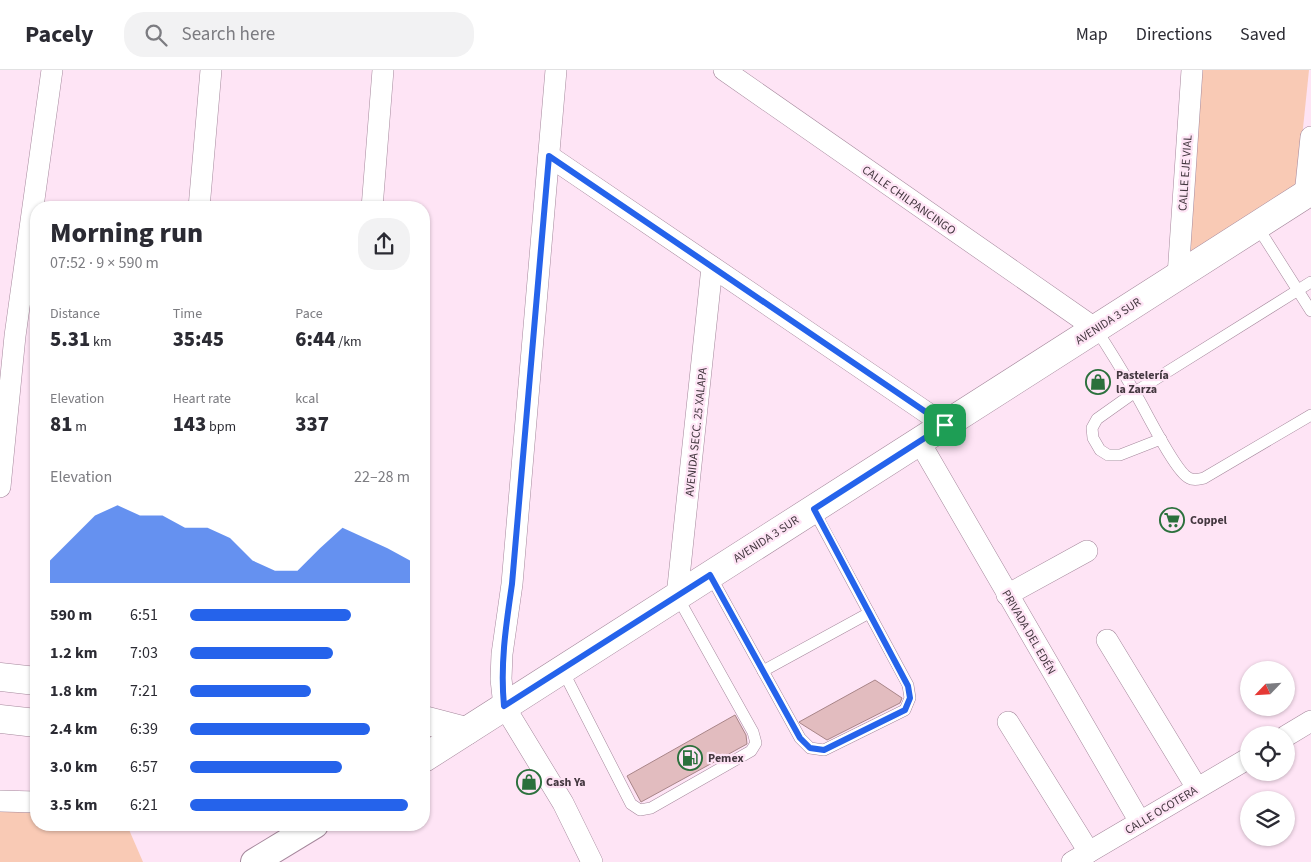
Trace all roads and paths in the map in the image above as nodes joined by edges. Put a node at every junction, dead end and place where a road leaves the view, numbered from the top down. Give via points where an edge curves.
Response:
1 (52, 70) edge
2 (211, 70) edge
3 (383, 70) edge
4 (556, 70) edge
5 (724, 70) edge
6 (1192, 70) edge
7 (1311, 137) edge
8 (549, 156) junction
9 (1308, 193) edge
10 (34, 201) edge
11 (200, 201) edge
12 (373, 201) edge
13 (1257, 226) junction
14 (30, 228) edge
15 (712, 267) junction
16 (1178, 276) junction
17 (1311, 282) edge
18 (1298, 290) junction
19 (1311, 310) edge
20 (1096, 329) junction
21 (1135, 392) junction
22 (1311, 415) edge
23 (945, 425) junction
24 (1161, 439) junction
25 (919, 441) junction
26 (0, 487) edge
27 (814, 509) junction
28 (1087, 551) dead end
29 (710, 575) junction
30 (1007, 595) junction
31 (677, 596) junction
32 (869, 613) junction
33 (1107, 640) dead end
34 (562, 669) junction
35 (763, 671) junction
36 (0, 678) edge
37 (30, 680) edge
38 (504, 706) junction
39 (0, 719) edge
40 (1311, 721) edge
41 (30, 722) edge
42 (430, 722) edge
43 (1008, 722) dead end
44 (466, 731) junction
45 (1295, 731) edge
46 (430, 754) edge
47 (1240, 763) edge
48 (1197, 788) junction
49 (0, 800) edge
50 (30, 802) edge
51 (1140, 822) junction
52 (305, 831) edge
53 (1081, 857) edge
54 (254, 862) edge
55 (592, 862) edge

1 - 10 street
2 - 11 street
3 - 12 street
4 - 8 street
5 - 20 street, CALLE CHILPANCINGO
6 - 16 street, CALLE EJE VIAL
7 - 9 street
8 - 15 street
8 - 38 street via 512,584 502,654
9 - 13 main road, AVENIDA 3 SUR
13 - 16 main road, AVENIDA 3 SUR
13 - 18 lane
14 - 26 street
15 - 23 street
15 - 31 street, AVENIDA SECC. 25 XALAPA
16 - 20 main road, AVENIDA 3 SUR
17 - 18 lane
18 - 19 lane
18 - 21 lane
20 - 21 lane
20 - 23 main road, AVENIDA 3 SUR
21 - 24 lane
21 - 24 lane via 1097,419 1092,428 1093,438 1100,450 1108,455 1120,455
22 - 24 lane via 1196,480 1182,472
23 - 25 main road, AVENIDA 3 SUR
25 - 27 main road, AVENIDA 3 SUR
25 - 30 street, PRIVADA DEL EDÉN
27 - 29 main road, AVENIDA 3 SUR
27 - 32 lane
28 - 30 street
29 - 31 main road, AVENIDA 3 SUR
29 - 35 lane
30 - 51 street, PRIVADA DEL EDÉN
31 - 34 main road, AVENIDA 3 SUR
31 - 34 lane via 753,732 756,743 751,750 651,808 640,810 631,804
32 - 35 lane
32 - 35 lane via 908,686 910,698 905,710 824,750 810,748 800,738
33 - 48 street
34 - 38 main road, AVENIDA 3 SUR
36 - 37 main road
38 - 44 main road, AVENIDA 3 SUR
38 - 55 street via 563,804
39 - 41 main road
40 - 45 street
42 - 44 main road
43 - 53 street
44 - 46 main road, AVENIDA 3 SUR
47 - 48 street, CALLE OCOTERA
48 - 51 street, CALLE OCOTERA
49 - 50 street
51 - 53 street, CALLE OCOTERA
52 - 54 street

